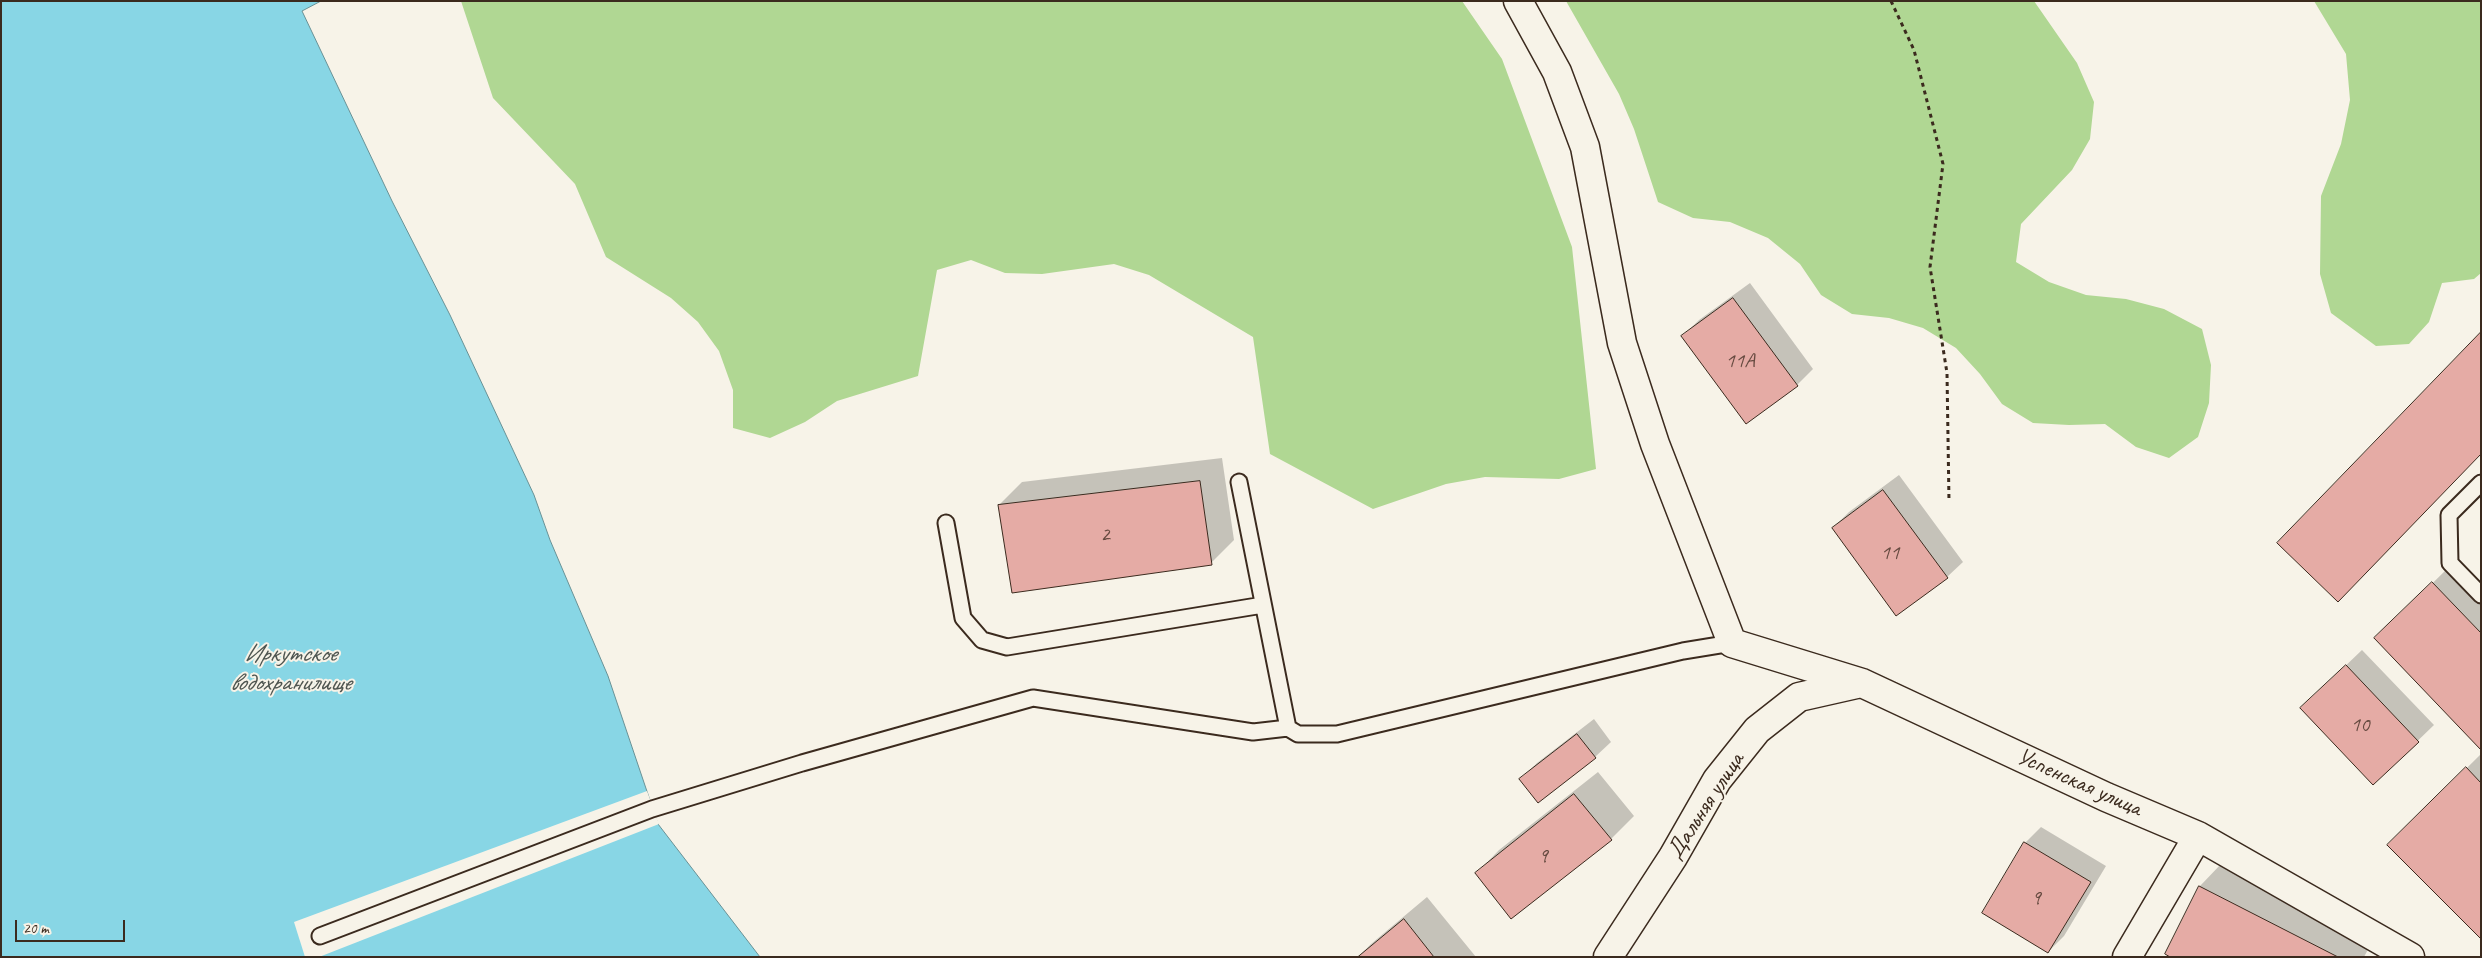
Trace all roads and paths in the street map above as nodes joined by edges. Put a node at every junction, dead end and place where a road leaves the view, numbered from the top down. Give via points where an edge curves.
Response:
1 (1518, 1) edge
2 (1891, 1) edge
3 (1239, 482) dead end
4 (2481, 483) edge
5 (1950, 502) dead end
6 (946, 523) dead end
7 (2481, 595) edge
8 (1263, 605) junction
9 (1732, 643) junction
10 (1862, 683) junction
11 (1288, 728) junction
12 (2198, 836) junction
13 (320, 936) dead end
14 (1608, 957) edge
15 (2127, 957) edge
16 (2410, 957) edge

1 - 9 street via 1557,72 1586,147 1622,343 1656,444
2 - 5 path via 1914,50 1943,164 1930,267 1947,374
3 - 8 lane
4 - 7 lane via 2450,516 2450,563
6 - 8 lane via 963,618 982,640 1007,647
8 - 11 lane
9 - 10 street, Успенская улица
9 - 11 lane via 1683,651 1336,734 1298,734
10 - 12 street, Успенская улица via 2106,797
10 - 14 street, Дальняя улица via 1799,697 1757,730 1716,780 1673,857
11 - 13 lane via 1253,732 1033,698 652,809
12 - 15 street
12 - 16 street, Успенская улица

